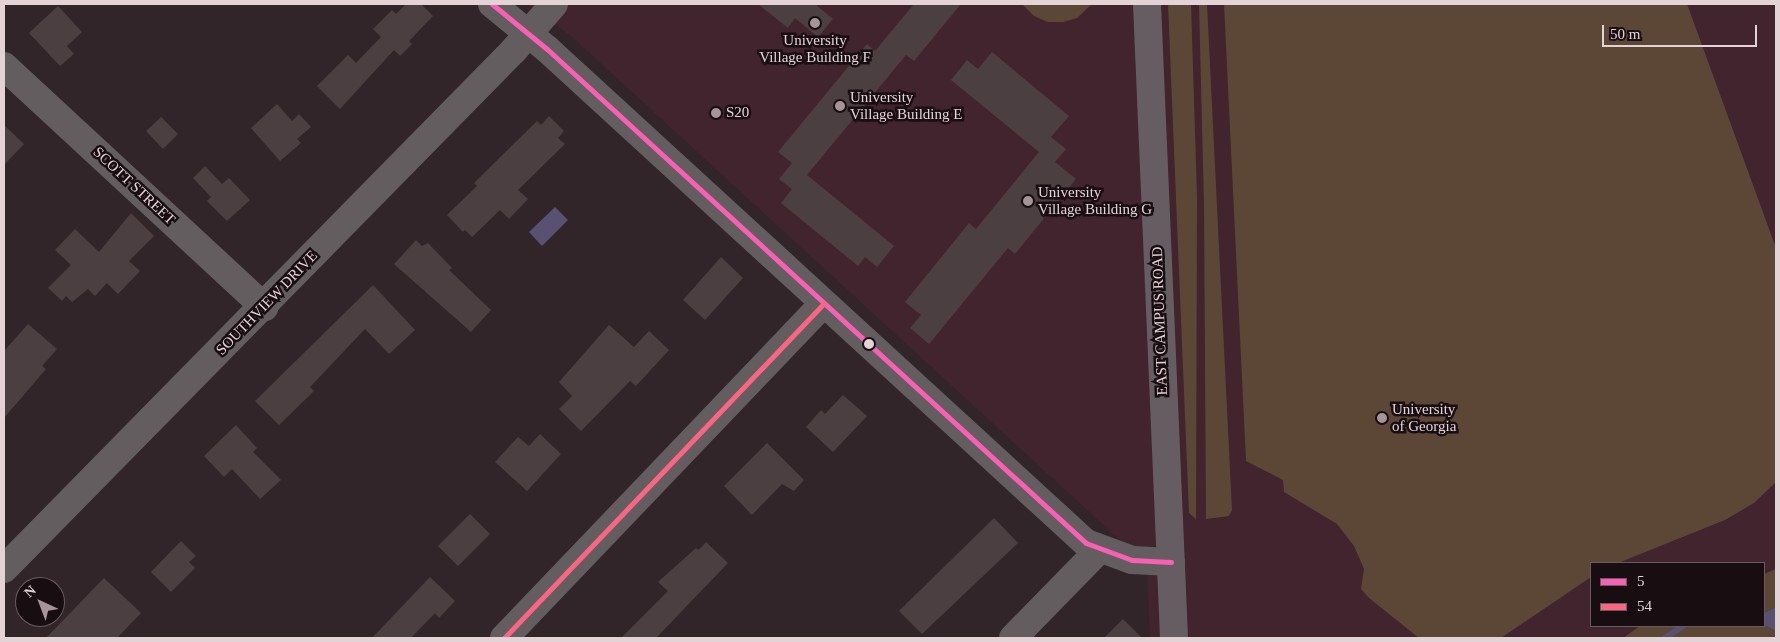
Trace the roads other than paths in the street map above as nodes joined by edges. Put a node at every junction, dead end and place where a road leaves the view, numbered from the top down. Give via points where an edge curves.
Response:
1 (492, 4) edge
2 (554, 4) edge
3 (1147, 4) edge
4 (528, 34) junction
5 (4, 66) edge
6 (824, 303) junction
7 (264, 307) junction
8 (1099, 550) junction
9 (1170, 562) junction
10 (4, 569) edge
11 (504, 638) edge
12 (1013, 638) edge
13 (1174, 638) edge

1 - 4 street
2 - 4 street, SOUTHVIEW DRIVE
3 - 9 main road, EAST CAMPUS ROAD
4 - 6 street
4 - 7 street, SOUTHVIEW DRIVE
5 - 7 street, SCOTT STREET
6 - 8 street via 1086,543
6 - 11 street
7 - 10 street, SOUTHVIEW DRIVE
8 - 9 street via 1132,560
8 - 12 street
9 - 13 main road, EAST CAMPUS ROAD

